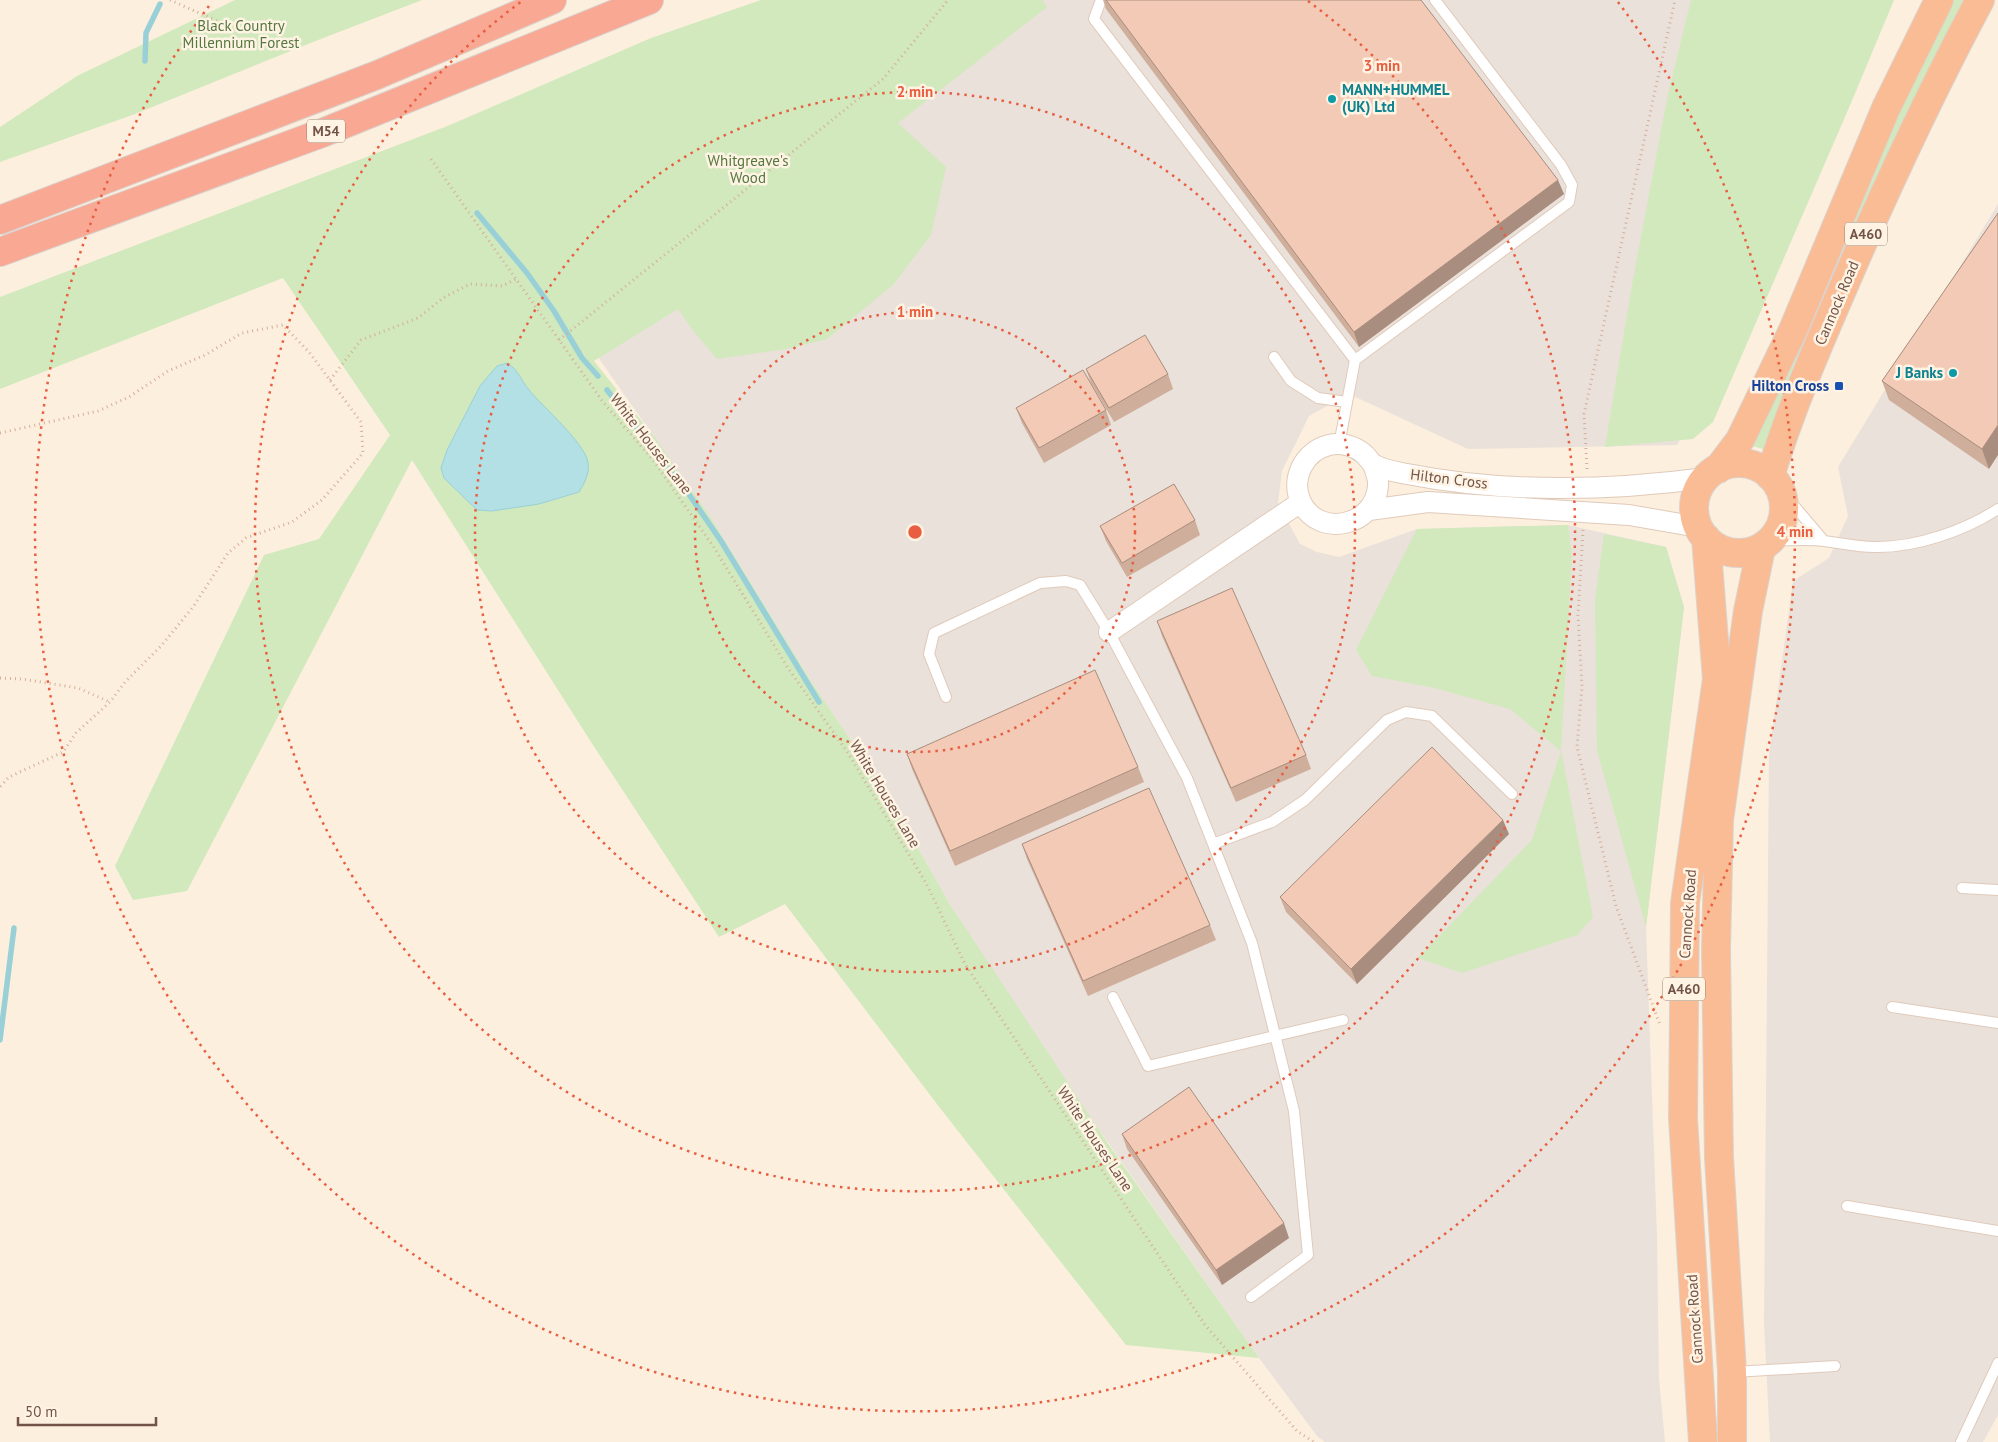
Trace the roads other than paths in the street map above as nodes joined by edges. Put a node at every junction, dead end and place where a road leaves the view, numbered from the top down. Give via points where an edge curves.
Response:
1 (552, 0) edge
2 (649, 0) edge
3 (1101, 0) edge
4 (1435, 0) edge
5 (1939, 0) edge
6 (1980, 0) edge
7 (0, 220) edge
8 (0, 252) edge
9 (1274, 358) dead end
10 (1355, 360) junction
11 (1347, 402) junction
12 (1339, 445) junction
13 (1373, 464) junction
14 (1712, 473) junction
15 (1775, 482) junction
16 (1301, 502) junction
17 (1998, 509) edge
18 (1369, 510) junction
19 (1702, 532) junction
20 (1824, 541) junction
21 (1766, 544) junction
22 (1109, 632) junction
23 (946, 697) dead end
24 (1512, 794) dead end
25 (1213, 844) junction
26 (1962, 888) dead end
27 (1998, 890) edge
28 (1112, 997) dead end
29 (1892, 1007) dead end
30 (1343, 1020) dead end
31 (1998, 1023) edge
32 (1275, 1036) junction
33 (1847, 1206) dead end
34 (1998, 1231) edge
35 (1251, 1297) dead end
36 (1998, 1363) edge
37 (1835, 1366) dead end
38 (1732, 1372) junction
39 (1703, 1442) edge
40 (1732, 1442) edge
41 (1961, 1442) edge

1 - 7 highway, M54 via 377,75
2 - 8 highway, M54 via 322,133
3 - 10 lane via 1094,19
4 - 10 lane via 1561,165 1572,185 1569,202
5 - 14 highway, Cannock Road / A460 via 1886,108 1793,330 1740,440
6 - 15 highway, Cannock Road / A460 via 1906,145 1806,373 1780,444
9 - 11 lane via 1291,381 1318,398
10 - 11 lane
11 - 12 lane
12 - 13 street, Hilton Cross via 1353,447
12 - 16 street via 1318,449 1307,458 1298,479
13 - 14 street, Hilton Cross via 1436,480 1516,487 1660,484
13 - 18 street via 1378,486
14 - 15 highway via 1727,465 1744,464 1763,470
14 - 19 highway via 1700,487 1694,506
15 - 20 lane
15 - 21 highway via 1783,498 1784,514 1779,529
16 - 18 street, Hilton Cross via 1310,514 1329,524 1358,519
16 - 22 street
17 - 20 lane via 1944,534 1904,546 1850,546
18 - 19 street, Hilton Cross via 1428,502 1585,511 1629,515
19 - 21 highway via 1713,545 1731,552 1751,551
19 - 39 highway, Cannock Road / A460 via 1717,679 1685,903 1683,1118
20 - 21 lane
21 - 38 highway, Cannock Road / A460 via 1748,611 1719,820 1716,950 1718,1158
22 - 23 lane via 1080,585 1066,581 1040,583 934,633 929,654
22 - 25 lane via 1187,778
24 - 25 lane via 1432,716 1406,712 1387,720 1305,800 1272,822
25 - 32 lane via 1252,943
26 - 27 lane
28 - 32 lane via 1148,1066
29 - 31 lane
30 - 32 lane
32 - 35 lane via 1294,1112 1308,1255
33 - 34 lane
36 - 41 lane
37 - 38 lane
38 - 40 highway, Cannock Road / A460

